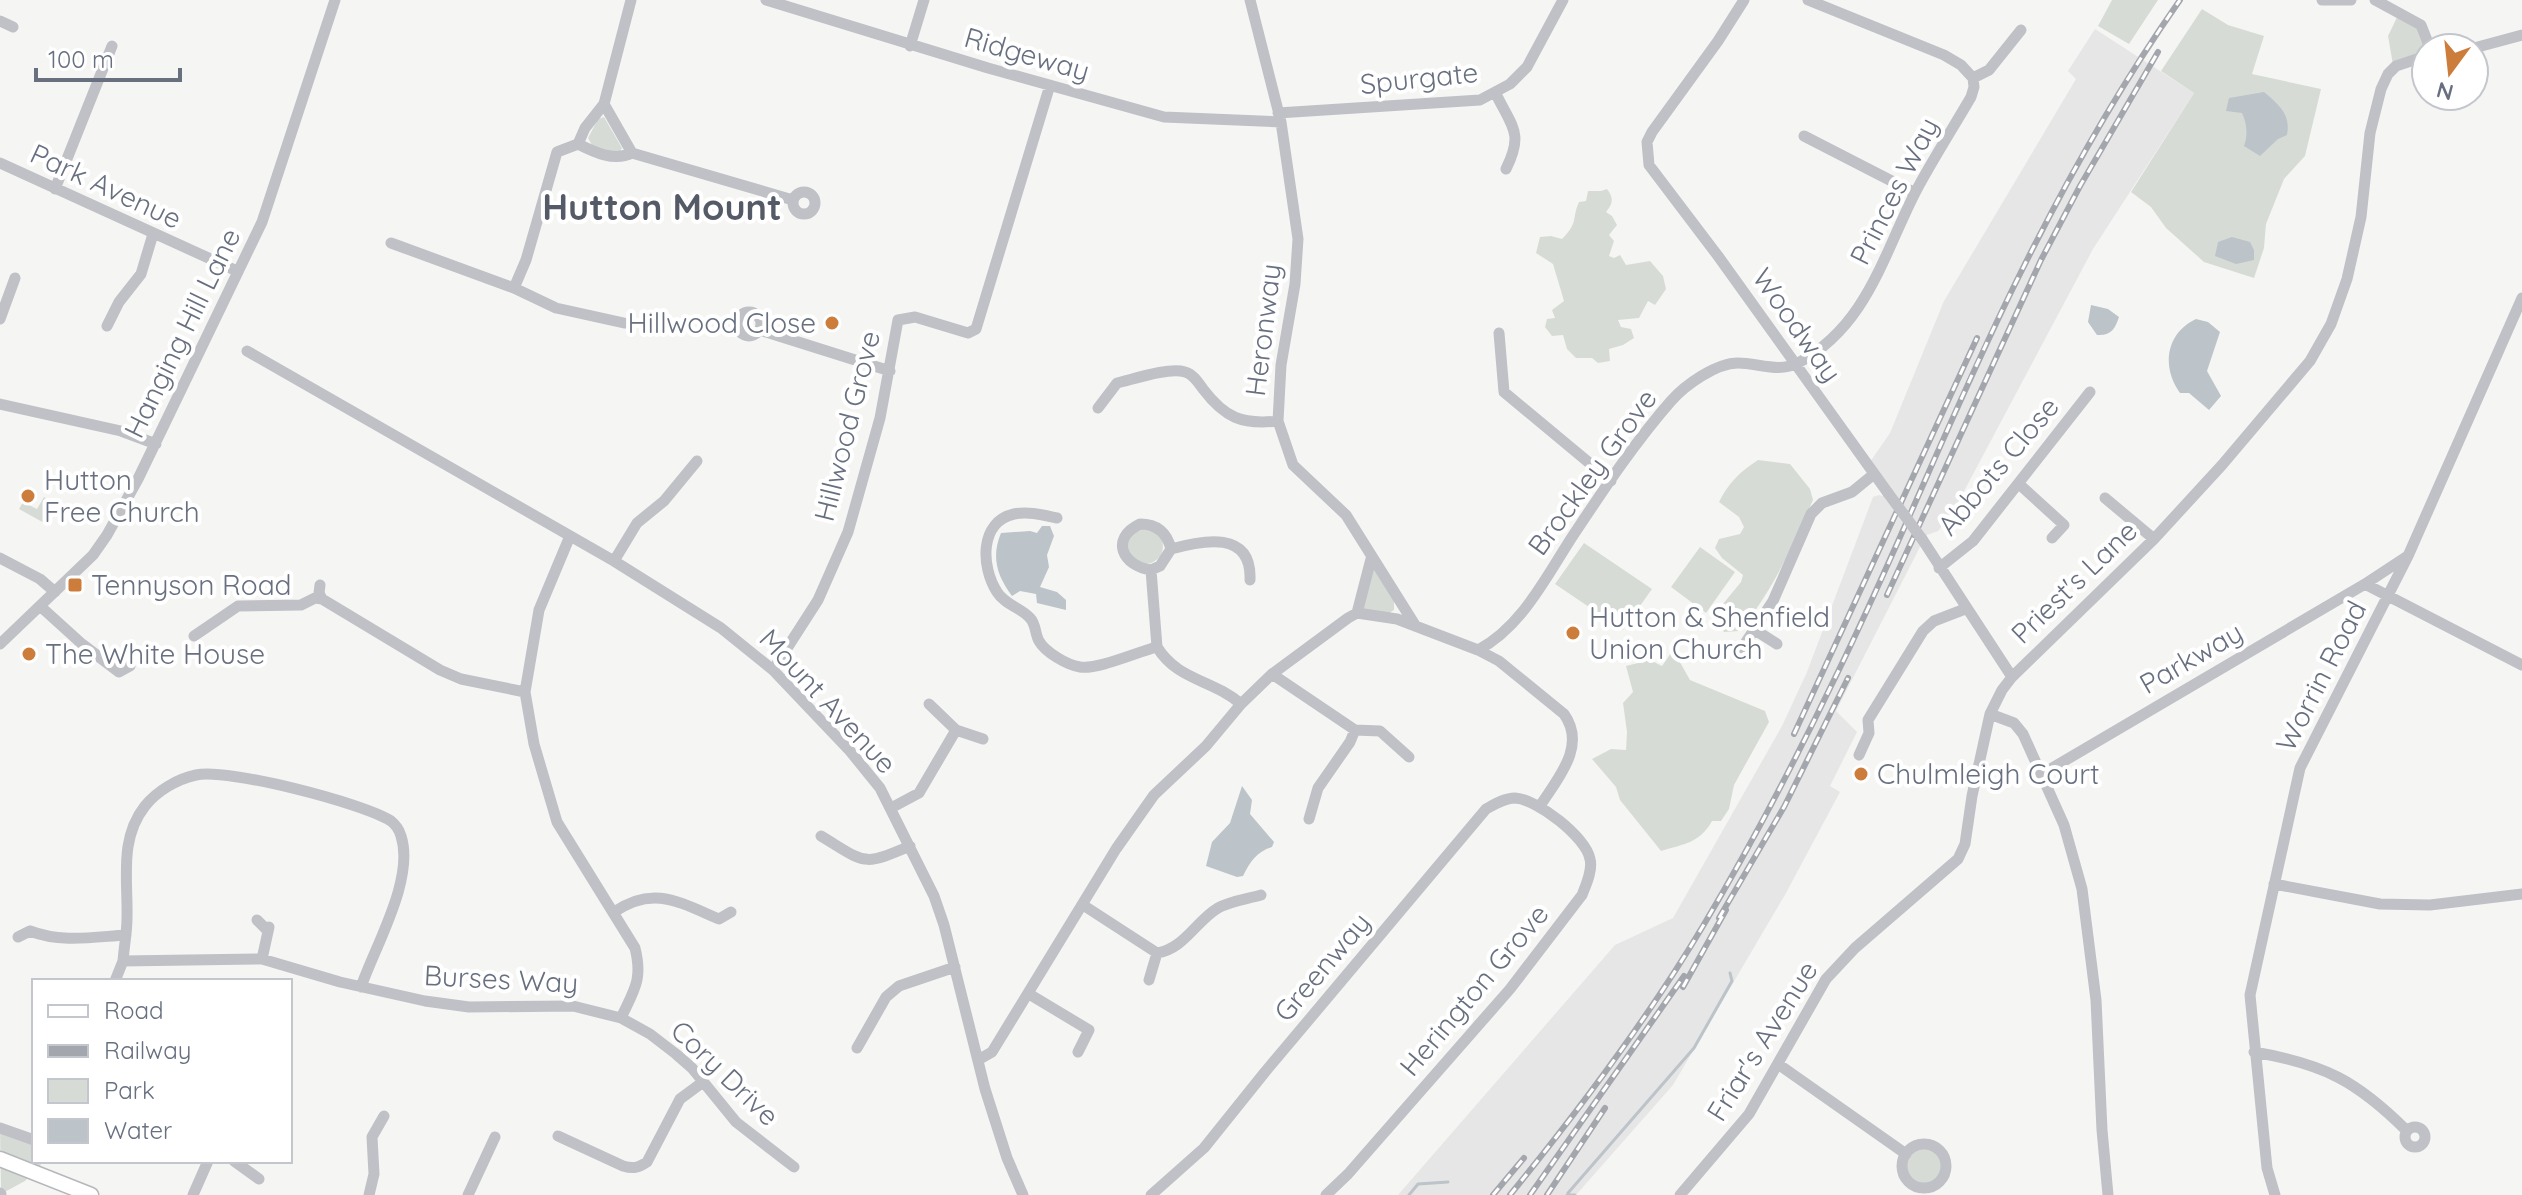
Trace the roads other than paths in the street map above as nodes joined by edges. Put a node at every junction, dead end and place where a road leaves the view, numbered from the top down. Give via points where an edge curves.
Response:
1 (335, 0) edge
2 (631, 0) edge
3 (766, 0) edge
4 (924, 0) edge
5 (1250, 0) edge
6 (1563, 0) edge
7 (1744, 0) edge
8 (1808, 0) edge
9 (2322, 0) edge
10 (2351, 0) edge
11 (2375, 0) edge
12 (0, 21) edge
13 (13, 27) dead end
14 (2021, 30) dead end
15 (2424, 32) edge
16 (2522, 35) edge
17 (2490, 45) edge
18 (112, 46) dead end
19 (910, 46) junction
20 (2410, 61) edge
21 (1973, 78) junction
22 (1050, 85) junction
23 (1496, 94) junction
24 (604, 104) junction
25 (1280, 117) junction
26 (1804, 136) dead end
27 (578, 144) junction
28 (632, 153) junction
29 (0, 163) edge
30 (1506, 169) dead end
31 (55, 189) junction
32 (1915, 193) junction
33 (793, 200) dead end
34 (153, 234) junction
35 (391, 243) dead end
36 (237, 271) junction
37 (15, 278) dead end
38 (514, 288) junction
39 (3, 292) dead end
40 (16, 297) dead end
41 (2522, 298) edge
42 (5, 306) junction
43 (2519, 313) edge
44 (0, 319) edge
45 (624, 323) dead end
46 (107, 326) dead end
47 (760, 330) dead end
48 (1499, 333) dead end
49 (247, 351) dead end
50 (1795, 365) junction
51 (890, 371) junction
52 (2090, 392) dead end
53 (0, 404) edge
54 (1098, 408) dead end
55 (1278, 421) junction
56 (156, 444) junction
57 (697, 461) dead end
58 (1874, 474) junction
59 (1611, 481) junction
60 (2019, 484) junction
61 (2105, 498) dead end
62 (1057, 518) dead end
63 (570, 536) junction
64 (2052, 538) dead end
65 (2154, 539) junction
66 (1171, 549) junction
67 (2408, 556) junction
68 (0, 558) edge
69 (1371, 559) junction
70 (614, 561) junction
71 (1939, 568) junction
72 (1151, 570) junction
73 (1250, 580) dead end
74 (2365, 584) junction
75 (320, 585) dead end
76 (55, 592) junction
77 (2387, 598) junction
78 (322, 599) junction
79 (40, 606) junction
80 (1965, 609) junction
81 (1357, 613) junction
82 (1415, 625) junction
83 (1755, 630) junction
84 (194, 636) dead end
85 (1496, 639) junction
86 (0, 644) edge
87 (1777, 644) dead end
88 (1157, 647) junction
89 (1742, 648) dead end
90 (1478, 650) junction
91 (1499, 661) junction
92 (2522, 665) edge
93 (130, 666) dead end
94 (773, 670) junction
95 (1272, 674) junction
96 (2012, 677) junction
97 (525, 692) junction
98 (929, 704) dead end
99 (1241, 704) junction
100 (1990, 714) junction
101 (956, 730) junction
102 (1355, 730) junction
103 (983, 739) dead end
104 (1859, 755) dead end
105 (1409, 757) dead end
106 (2042, 774) junction
107 (1540, 806) junction
108 (891, 808) junction
109 (1309, 819) dead end
110 (821, 836) dead end
111 (910, 846) junction
112 (2274, 884) junction
113 (2522, 894) edge
114 (1261, 895) dead end
115 (1083, 905) junction
116 (614, 912) junction
117 (731, 912) dead end
118 (719, 919) junction
119 (257, 920) dead end
120 (723, 931) dead end
121 (126, 935) junction
122 (18, 937) dead end
123 (1157, 953) junction
124 (262, 959) junction
125 (123, 961) junction
126 (955, 967) junction
127 (116, 979) edge
128 (1149, 980) dead end
129 (361, 987) junction
130 (1029, 994) junction
131 (621, 1018) junction
132 (857, 1048) dead end
133 (1078, 1052) dead end
134 (2254, 1052) junction
135 (978, 1060) junction
136 (1778, 1064) junction
137 (703, 1082) junction
138 (384, 1116) dead end
139 (0, 1128) edge
140 (2407, 1131) dead end
141 (558, 1136) dead end
142 (495, 1137) dead end
143 (32, 1139) edge
144 (1906, 1154) dead end
145 (0, 1159) edge
146 (207, 1163) edge
147 (237, 1163) edge
148 (40, 1167) edge
149 (794, 1167) dead end
150 (259, 1179) dead end
151 (91, 1195) edge
152 (193, 1195) edge
153 (369, 1195) edge
154 (468, 1195) edge
155 (1023, 1195) edge
156 (1151, 1195) edge
157 (1326, 1195) edge
158 (1680, 1195) edge
159 (2108, 1195) edge
160 (2275, 1195) edge

1 - 36 street, Hanging Hill Lane via 271,199
2 - 24 street
3 - 19 street, Ridgeway
4 - 19 street
5 - 25 street, Heronway
6 - 23 street, Spurgate via 1527,67
7 - 50 street, Woodway via 1652,132 1647,142 1649,165
8 - 21 street via 1944,55
9 - 10 street
11 - 15 street via 2421,25
12 - 13 street
14 - 21 street via 1989,70
16 - 17 street
18 - 31 street
19 - 22 street, Ridgeway
20 - 65 street, Priest's Lane via 2396,66 2381,89 2354,252 2322,342
21 - 32 street, Princes Way via 1971,97
22 - 25 street, Ridgeway via 1164,117
22 - 51 street, Hillwood Grove via 976,329 968,333 902,318 895,329
23 - 25 street, Spurgate via 1442,105
23 - 30 street via 1515,132 1517,148
24 - 27 street
24 - 28 street
25 - 55 street, Heronway via 1298,239
26 - 32 street
27 - 28 street via 609,156
27 - 38 street via 557,152
28 - 33 street
29 - 31 street, Park Avenue
31 - 34 street, Park Avenue
32 - 50 street, Princes Way via 1890,252 1849,323
34 - 36 street, Park Avenue
34 - 46 street via 141,274
35 - 38 street
36 - 56 street, Hanging Hill Lane
37 - 42 street
38 - 45 street via 556,308
39 - 42 street
40 - 42 street
41 - 43 street, Worrin Road
42 - 44 street
43 - 67 street, Worrin Road
47 - 51 street
48 - 59 street via 1504,392
49 - 63 street, Mount Avenue
50 - 58 street, Woodway
50 - 59 street, Brockley Grove via 1736,363 1694,382 1672,399
51 - 94 street, Hillwood Grove via 839,555 818,600
52 - 60 street, Abbots Close
53 - 56 street
54 - 55 street via 1117,383 1179,371 1191,374 1234,419
55 - 69 street, Heronway via 1293,465 1337,505
56 - 76 street, Hanging Hill Lane via 107,535
57 - 70 street via 664,501 637,523
58 - 71 street, Woodway, bridge
58 - 83 street via 1811,514
59 - 85 street, Brockley Grove via 1523,612
60 - 64 street via 2064,525
60 - 71 street, Abbots Close via 1973,541
61 - 65 street
62 - 88 street via 1008,516 992,529 986,553 995,590 1030,618 1037,638 1049,650 1073,666 1086,668
63 - 70 street, Mount Avenue
63 - 97 street via 539,610
65 - 96 street, Priest's Lane
66 - 72 street
66 - 72 street via 1165,534 1153,526 1140,524 1126,534 1125,557
66 - 73 street via 1199,541 1231,545 1246,556
67 - 74 street, Parkway
67 - 77 street, Worrin Road
68 - 76 street
69 - 81 street
69 - 82 street, Heronway
70 - 94 street, Mount Avenue via 721,628
71 - 80 street, Woodway
72 - 88 street
74 - 77 street
74 - 106 street, Parkway
75 - 78 street
76 - 79 street, Hanging Hill Lane
77 - 92 street
77 - 112 street, Worrin Road via 2300,768
78 - 84 street via 301,605 238,606
78 - 97 street via 440,670
79 - 86 street, Hanging Hill Lane
79 - 93 street via 118,677
80 - 96 street, Woodway
80 - 104 street via 1923,631 1868,720 1869,733
81 - 82 street
81 - 95 street
82 - 90 street
83 - 87 street
83 - 89 street
85 - 90 street, Brockley Grove
85 - 91 street
88 - 99 street via 1175,670 1227,692
90 - 91 street
91 - 107 street via 1570,723 1572,748 1566,765
94 - 108 street, Mount Avenue via 867,770
95 - 99 street
95 - 102 street
96 - 100 street, Priest's Lane
97 - 116 street via 557,822
98 - 101 street
99 - 115 street via 1139,814
100 - 106 street via 2014,723
100 - 136 street, Friar's Avenue via 1958,859 1838,965
101 - 103 street
101 - 108 street via 919,793
102 - 105 street via 1380,731
102 - 109 street via 1318,788
106 - 159 street via 2064,825 2088,922
107 - 156 street, Greenway via 1515,798 1486,809 1204,1148
107 - 157 street, Herington Grove via 1585,847 1590,859 1582,895 1510,989
108 - 111 street, Mount Avenue
110 - 111 street via 861,860
111 - 126 street, Mount Avenue via 934,896
112 - 113 street via 2380,904 2430,905
112 - 134 street, Worrin Road via 2250,995
114 - 123 street via 1220,907 1177,946
115 - 123 street
115 - 130 street
116 - 118 street via 652,896
116 - 131 street via 639,965 638,982
117 - 118 street
118 - 120 street
119 - 124 street via 268,928
121 - 122 street via 64,939 46,937 29,925
121 - 125 street
121 - 129 street via 130,835 145,806 166,787 217,773 303,791 380,815 400,831 400,882
123 - 128 street
124 - 125 street, Burses Way
124 - 129 street, Burses Way
125 - 127 street
126 - 132 street via 899,986 886,997
126 - 135 street, Mount Avenue
129 - 131 street, Burses Way via 469,1007 573,1006
130 - 133 street via 1089,1030
130 - 135 street via 992,1052
131 - 137 street, Cory Drive via 670,1048
134 - 140 street via 2312,1065 2346,1080
134 - 160 street, Worrin Road
135 - 155 street, Mount Avenue
136 - 144 street
136 - 158 street, Friar's Avenue via 1736,1131
137 - 141 street via 680,1099 647,1162 632,1169
137 - 149 street, Cory Drive via 736,1122
138 - 153 street via 372,1137
139 - 143 street
142 - 154 street
145 - 148 main road
146 - 152 street
147 - 150 street
148 - 151 main road

